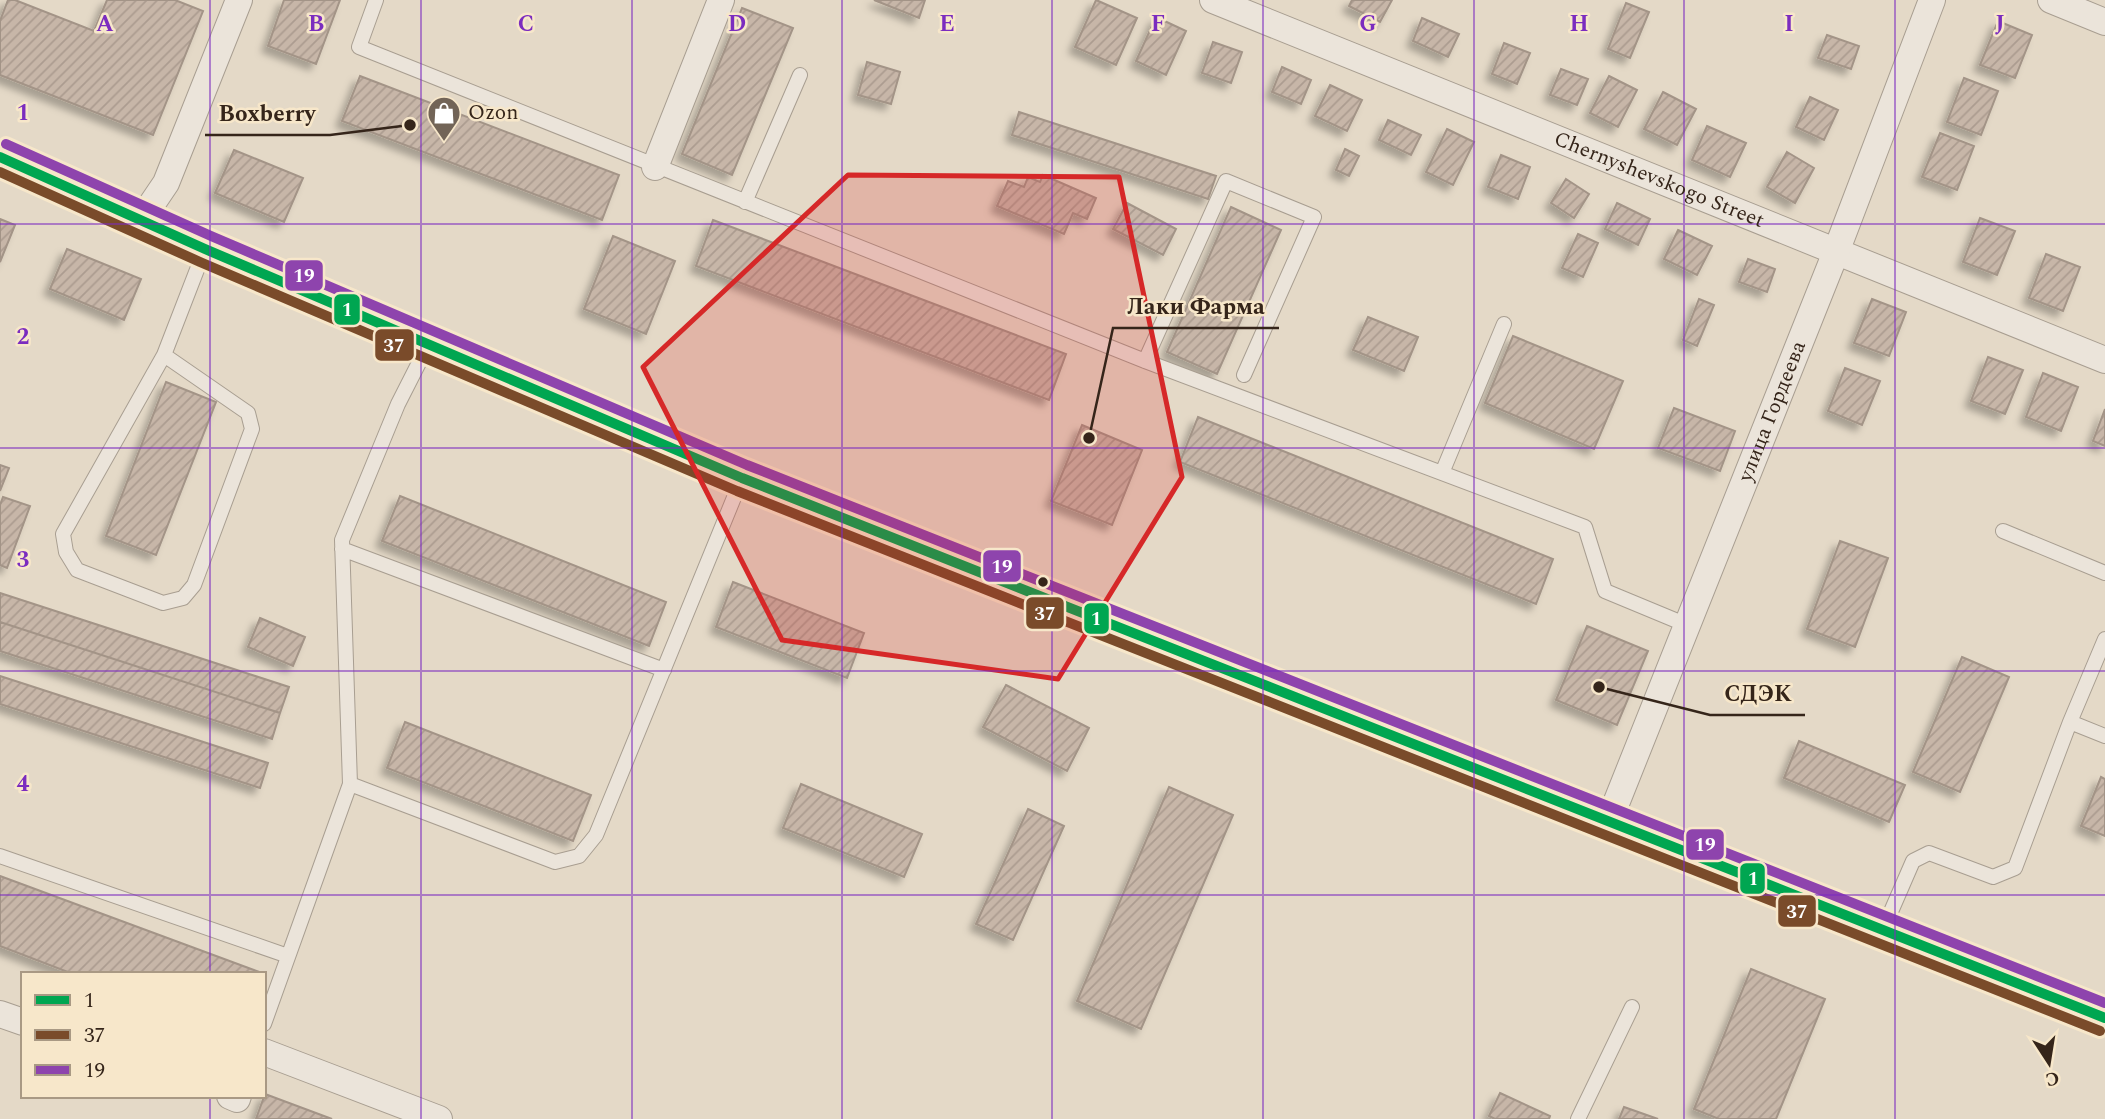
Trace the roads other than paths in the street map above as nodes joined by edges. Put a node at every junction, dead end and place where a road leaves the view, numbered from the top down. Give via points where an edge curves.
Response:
1 (239, 0) edge
2 (376, 0) edge
3 (722, 0) edge
4 (1213, 0) edge
5 (1933, 0) edge
6 (2051, 0) edge
7 (2105, 22) edge
8 (800, 75) dead end
9 (0, 157) edge
10 (655, 167) junction
11 (745, 202) junction
12 (141, 220) junction
13 (205, 249) junction
14 (1836, 253) junction
15 (1504, 324) dead end
16 (428, 345) junction
17 (164, 355) junction
18 (2105, 360) edge
19 (1145, 361) junction
20 (1244, 375) dead end
21 (1442, 473) junction
22 (742, 478) junction
23 (2003, 531) dead end
24 (342, 549) junction
25 (2105, 573) edge
26 (1687, 625) junction
27 (2105, 639) edge
28 (664, 670) junction
29 (2070, 722) junction
30 (2105, 736) edge
31 (350, 784) junction
32 (1609, 821) junction
33 (0, 856) edge
34 (1883, 930) junction
35 (288, 956) junction
36 (1632, 1007) dead end
37 (0, 1014) edge
38 (266, 1018) edge
39 (2105, 1018) edge
40 (21, 1021) edge
41 (266, 1053) edge
42 (439, 1119) edge
43 (1578, 1119) edge

1 - 12 street via 166,183
2 - 10 lane via 359,47
3 - 10 street
4 - 14 street, Chernyshevskogo Street
5 - 14 street, улица Гордеева
6 - 7 street
8 - 11 lane
9 - 12 street
10 - 11 lane
11 - 19 lane
12 - 13 street
13 - 16 street
13 - 17 lane
14 - 18 street, Chernyshevskogo Street
14 - 26 street, улица Гордеева
15 - 21 lane
16 - 22 street
16 - 24 lane via 393,416
17 - 17 lane via 63,534 66,552 77,570 163,603 183,598 194,585 252,429 248,413
19 - 20 lane via 1226,181 1314,217
19 - 21 lane
21 - 26 lane via 1585,527 1605,591
22 - 28 lane
22 - 32 street
23 - 25 lane
24 - 28 lane
24 - 31 lane
26 - 32 street, улица Гордеева
27 - 29 lane
28 - 31 lane via 596,835 579,856 555,862
29 - 30 lane
29 - 34 lane via 2015,868 1993,877 1929,853 1913,861
31 - 35 lane
32 - 34 street
33 - 35 lane
34 - 39 street
35 - 38 lane
36 - 43 lane
37 - 40 street
41 - 42 street

